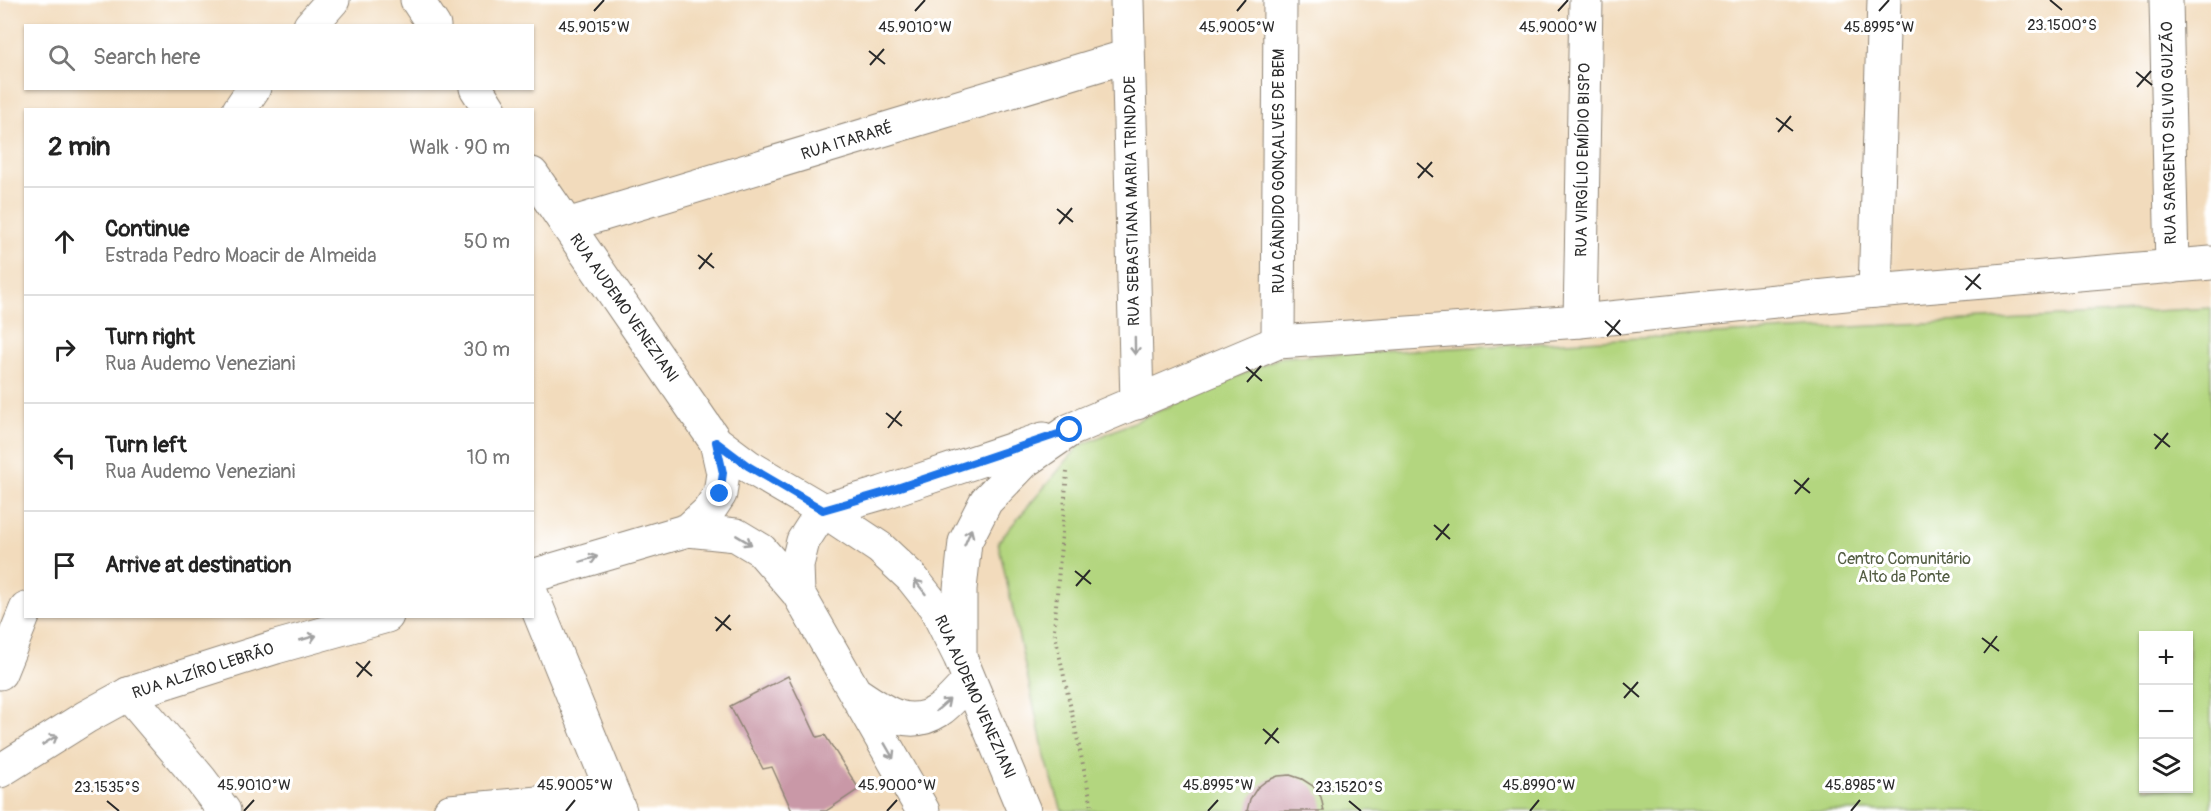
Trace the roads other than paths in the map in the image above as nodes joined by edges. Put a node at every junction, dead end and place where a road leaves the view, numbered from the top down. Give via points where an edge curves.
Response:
1 (333, 0) edge
2 (417, 0) edge
3 (1127, 0) edge
4 (1280, 0) edge
5 (1586, 0) edge
6 (1884, 0) edge
7 (2166, 0) edge
8 (312, 24) edge
9 (433, 24) edge
10 (1128, 56) junction
11 (253, 90) edge
12 (477, 90) edge
13 (240, 108) edge
14 (489, 108) edge
15 (534, 177) edge
16 (567, 225) junction
17 (2210, 263) edge
18 (2172, 267) junction
19 (1875, 291) junction
20 (1580, 321) junction
21 (1278, 342) junction
22 (1137, 403) junction
23 (1070, 430) junction
24 (716, 442) junction
25 (823, 510) junction
26 (688, 530) junction
27 (534, 575) edge
28 (798, 594) junction
29 (534, 600) edge
30 (24, 614) edge
31 (380, 618) edge
32 (964, 669) junction
33 (0, 673) edge
34 (855, 692) junction
35 (128, 694) junction
36 (0, 771) edge
37 (617, 804) edge
38 (224, 811) edge
39 (450, 811) edge
40 (923, 811) edge
41 (1024, 811) edge

1 - 8 main road
2 - 9 main road
3 - 10 main road, RUA SEBASTIANA MARIA TRINDADE
4 - 21 main road, RUA CÂNDIDO GONÇALVES DE BEM
5 - 20 main road, RUA VIRGÍLIO EMÍDIO BISPO
6 - 19 main road
7 - 18 main road, RUA SARGENTO SILVIO GUIZÃO
10 - 16 main road, RUA ITARARÉ
10 -> 22 main road, RUA SEBASTIANA MARIA TRINDADE
11 - 13 main road
12 - 14 main road
15 - 16 main road, RUA AUDEMO VENEZIANI
16 - 24 main road, RUA AUDEMO VENEZIANI
17 - 18 main road
18 - 19 main road
19 - 20 main road
20 - 21 main road
21 - 22 main road
22 - 23 main road
23 - 25 main road
32 -> 23 main road via 960,589 964,542 986,501 1025,461
24 - 25 main road, RUA AUDEMO VENEZIANI via 748,466
24 - 26 main road, RUA AUDEMO VENEZIANI via 723,473 720,494
25 - 28 main road via 803,542 797,565
32 -> 25 main road, RUA AUDEMO VENEZIANI via 936,607 912,578 880,548
27 -> 26 main road
26 -> 28 main road via 736,535 760,550
28 - 34 main road
29 - 37 main road
30 - 33 main road
35 -> 31 main road, RUA ALZÍRO LEBRÃO
34 -> 32 main road via 887,713 912,721 938,711
32 - 41 main road, RUA AUDEMO VENEZIANI
34 -> 40 main road
36 -> 35 main road, RUA ALZÍRO LEBRÃO
35 - 38 main road
37 - 39 main road

